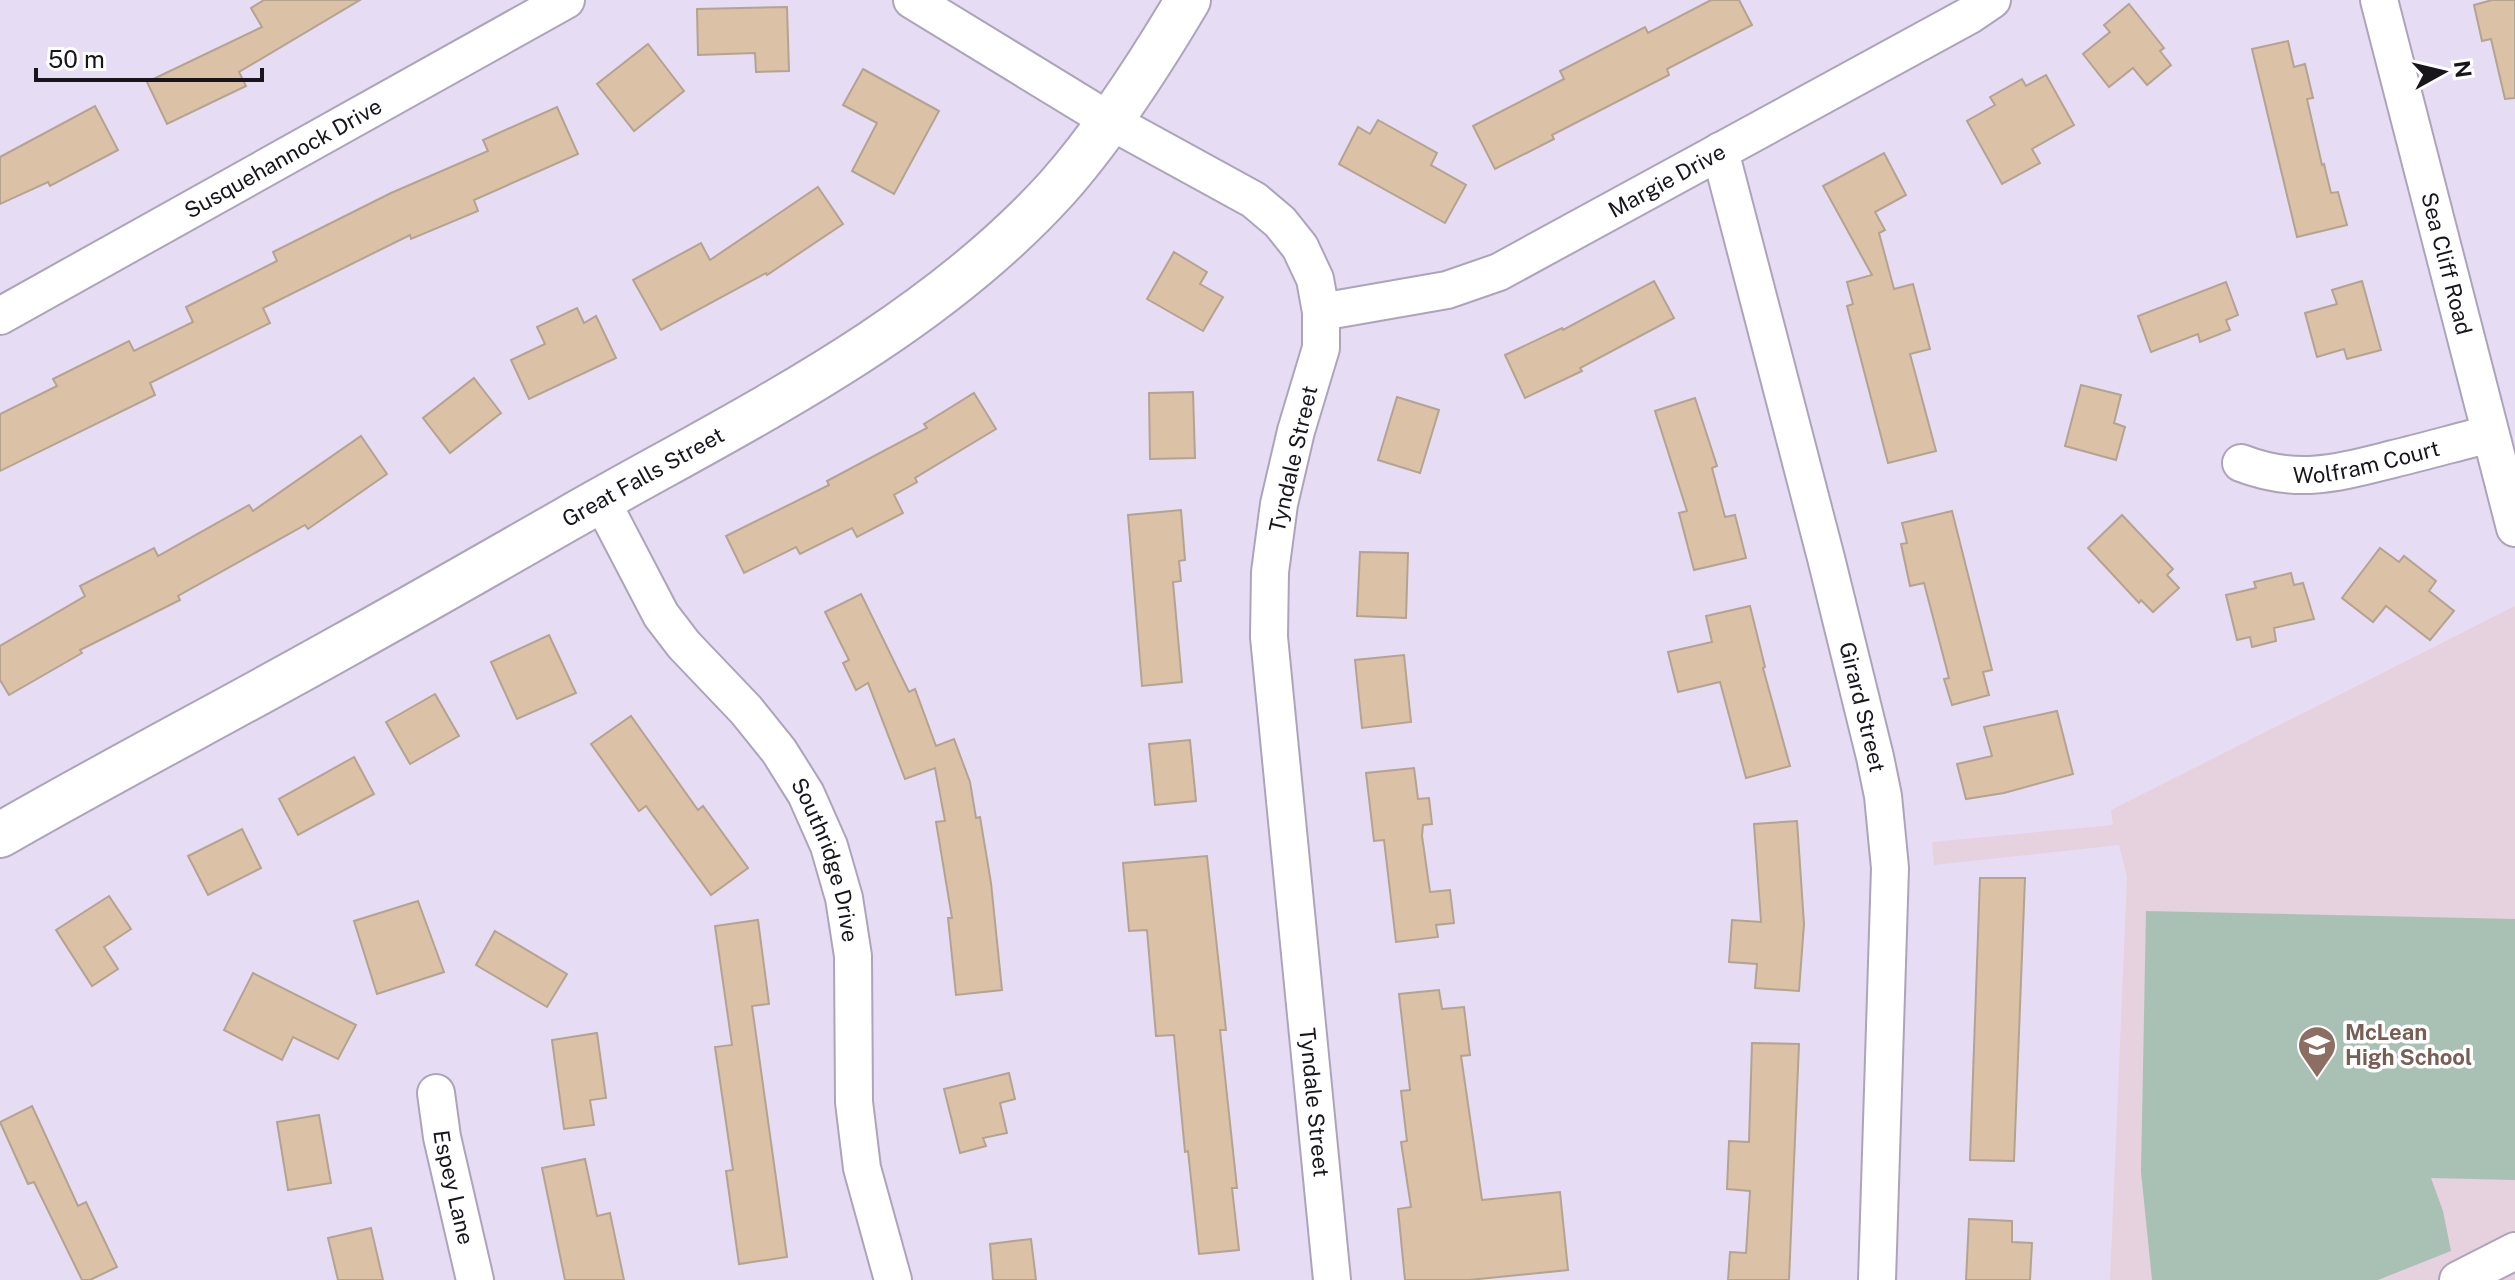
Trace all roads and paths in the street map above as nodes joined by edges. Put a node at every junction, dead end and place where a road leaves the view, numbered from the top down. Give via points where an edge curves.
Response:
1 (566, 0) edge
2 (912, 0) edge
3 (1188, 0) edge
4 (1992, 0) edge
5 (2379, 0) edge
6 (1110, 121) junction
7 (1720, 151) junction
8 (1321, 312) junction
9 (0, 316) edge
10 (2490, 434) junction
11 (2241, 463) dead end
12 (601, 500) junction
13 (2515, 528) edge
14 (0, 835) edge
15 (436, 1093) dead end
16 (2515, 1251) edge
17 (475, 1280) edge
18 (893, 1280) edge
19 (1332, 1280) edge
20 (1877, 1280) edge
21 (2458, 1280) edge

1 - 9 street, Susquehannock Drive
2 - 6 street, Tyndale Street
3 - 6 main road, Great Falls Street
4 - 7 street, Margie Drive
5 - 10 street, Sea Cliff Road
6 - 8 street, Tyndale Street via 1254,200 1280,222 1315,279
6 - 12 main road, Great Falls Street via 1014,232 907,320 778,401
7 - 8 street, Margie Drive via 1499,272 1447,290
7 - 20 street, Girard Street via 1883,796 1890,868
8 - 19 street, Tyndale Street via 1321,348 1279,504 1269,637
10 - 11 street, Wolfram Court via 2332,475 2266,473
10 - 13 street, Sea Cliff Road
12 - 14 main road, Great Falls Street
12 - 18 street, Southridge Drive via 661,615 779,751 829,846 853,956 854,1102 862,1168
15 - 17 street, Espey Lane
16 - 21 street

